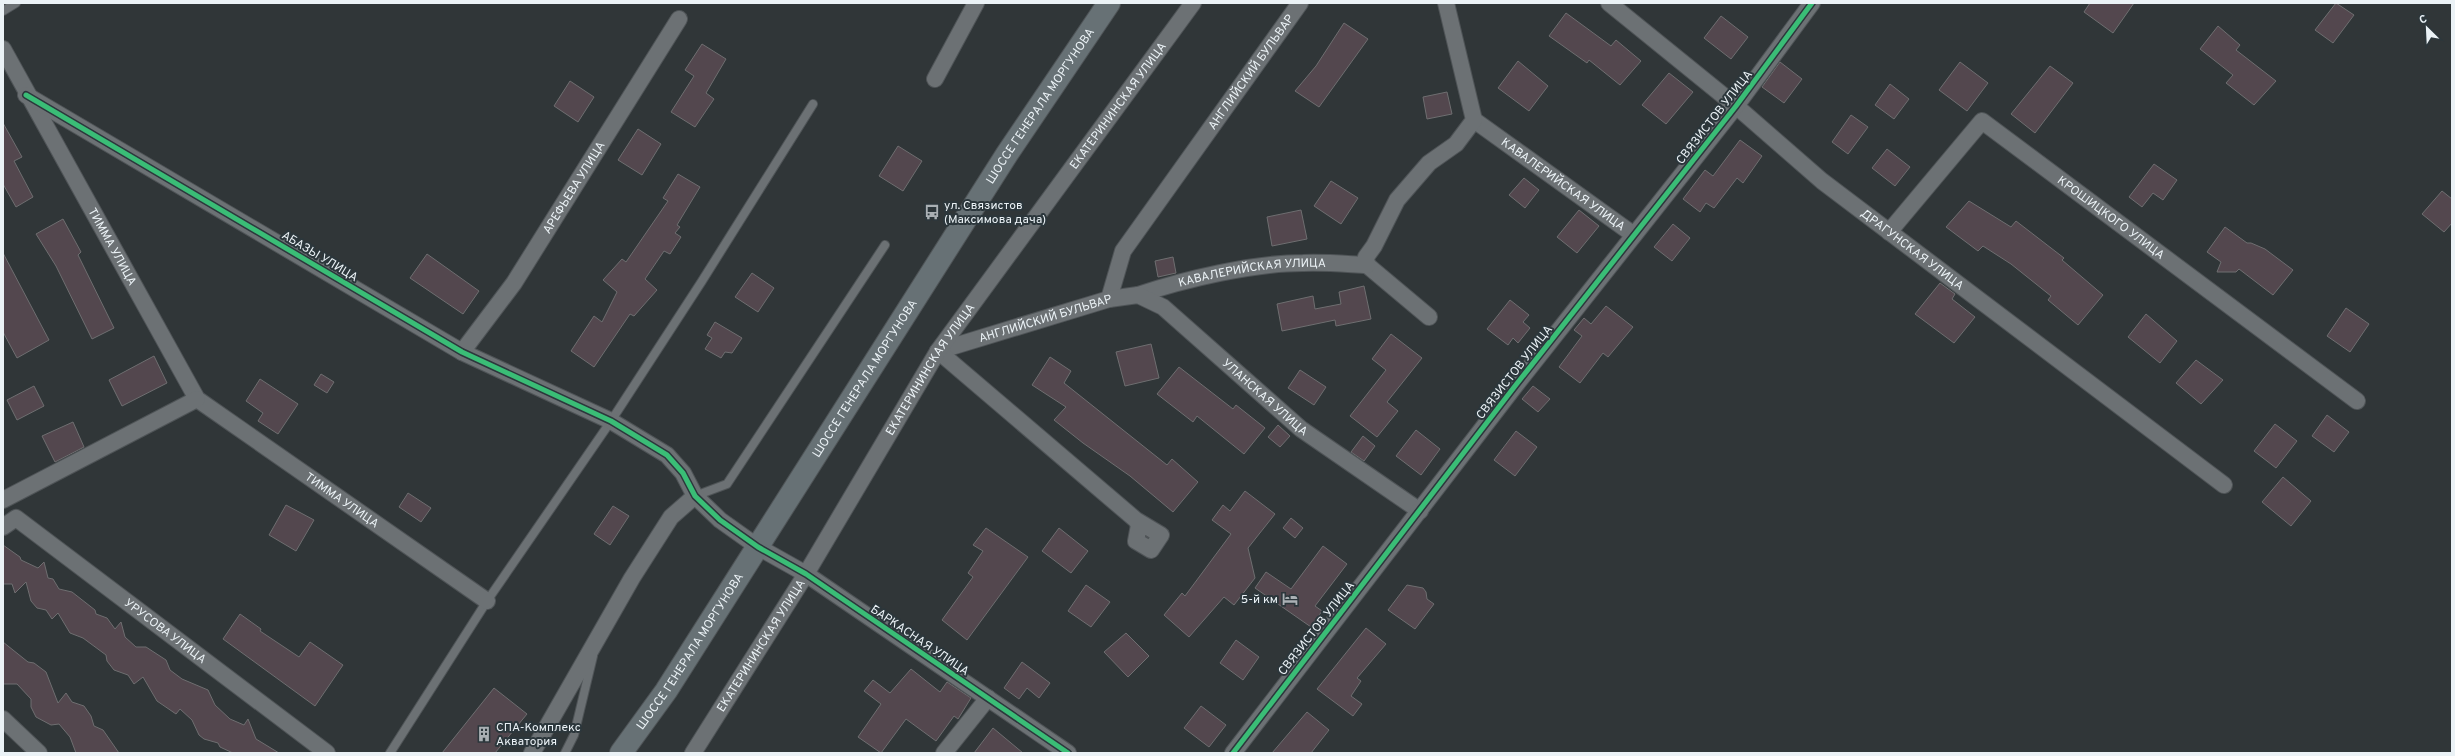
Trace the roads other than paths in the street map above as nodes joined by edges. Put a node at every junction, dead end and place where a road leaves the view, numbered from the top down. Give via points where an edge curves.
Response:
1 (16, 3) edge
2 (976, 3) edge
3 (1109, 3) edge
4 (1193, 3) edge
5 (1300, 3) edge
6 (1446, 3) edge
7 (1609, 3) edge
8 (1812, 3) edge
9 (3, 11) edge
10 (679, 19) dead end
11 (3, 49) edge
12 (935, 78) dead end
13 (26, 94) junction
14 (813, 104) dead end
15 (1736, 106) junction
16 (1474, 120) junction
17 (1889, 232) junction
18 (1634, 235) junction
19 (885, 245) dead end
20 (1367, 265) junction
21 (1138, 296) junction
22 (1109, 299) junction
23 (1429, 317) dead end
24 (938, 351) junction
25 (462, 352) junction
26 (197, 399) junction
27 (2356, 401) dead end
28 (611, 421) junction
29 (2224, 485) dead end
30 (695, 496) junction
31 (3, 500) edge
32 (1420, 511) junction
33 (1136, 520) dead end
34 (3, 527) edge
35 (758, 547) junction
36 (806, 574) junction
37 (487, 602) junction
38 (598, 634) junction
39 (988, 698) junction
40 (3, 719) edge
41 (39, 753) edge
42 (327, 753) edge
43 (390, 753) edge
44 (532, 753) edge
45 (565, 753) edge
46 (621, 753) edge
47 (694, 753) edge
48 (944, 753) edge
49 (1068, 753) edge
50 (1233, 753) edge

1 - 9 lane
2 - 12 street
3 - 35 main road, ШОССЕ ГЕНЕРАЛА МОРГУНОВА via 1007,154
4 - 24 street, ЕКАТЕРИНИНСКАЯ УЛИЦА
5 - 22 street, АНГЛИЙСКИЙ БУЛЬВАР via 1123,251
6 - 16 street
7 - 15 street, ДРАГУНСКАЯ УЛИЦА
8 - 15 street, СВЯЗИСТОВ УЛИЦА
10 - 25 street, АРЕФЬЕВА УЛИЦА via 514,282
11 - 13 street, ТИММА УЛИЦА
13 - 25 street, АБАЗЫ УЛИЦА
13 - 26 street, ТИММА УЛИЦА
14 - 28 lane
15 - 17 street, ДРАГУНСКАЯ УЛИЦА via 1822,182
15 - 18 street, СВЯЗИСТОВ УЛИЦА
16 - 18 street, КАВАЛЕРИЙСКАЯ УЛИЦА
16 - 20 street via 1456,144 1429,163 1397,200 1366,257
17 - 27 street, КРОШИЦКОГО УЛИЦА via 1982,121
17 - 29 street, ДРАГУНСКАЯ УЛИЦА
18 - 32 street, СВЯЗИСТОВ УЛИЦА
19 - 30 lane via 727,484
20 - 21 street, КАВАЛЕРИЙСКАЯ УЛИЦА via 1276,264 1168,285
20 - 23 street
21 - 22 street, УЛАНСКАЯ УЛИЦА
21 - 32 street, УЛАНСКАЯ УЛИЦА via 1163,307 1301,429
22 - 24 street, АНГЛИЙСКИЙ БУЛЬВАР
24 - 33 street
24 - 36 street, ЕКАТЕРИНИНСКАЯ УЛИЦА
25 - 28 street, АБАЗЫ УЛИЦА
26 - 31 street
26 - 37 street, ТИММА УЛИЦА
28 - 30 street, АБАЗЫ УЛИЦА via 667,455 683,473
28 - 37 lane
30 - 35 street, БАРКАСНАЯ УЛИЦА via 720,520
30 - 38 street via 671,517
32 - 50 street, СВЯЗИСТОВ УЛИЦА
34 - 42 street, УРУСОВА УЛИЦА via 16,518
35 - 36 street, БАРКАСНАЯ УЛИЦА
35 - 46 main road, ШОССЕ ГЕНЕРАЛА МОРГУНОВА via 666,691
36 - 39 street, БАРКАСНАЯ УЛИЦА
36 - 47 street, ЕКАТЕРИНИНСКАЯ УЛИЦА
37 - 43 lane
38 - 44 street
38 - 45 lane via 574,735
39 - 48 street
39 - 49 street, БАРКАСНАЯ УЛИЦА
40 - 41 street

